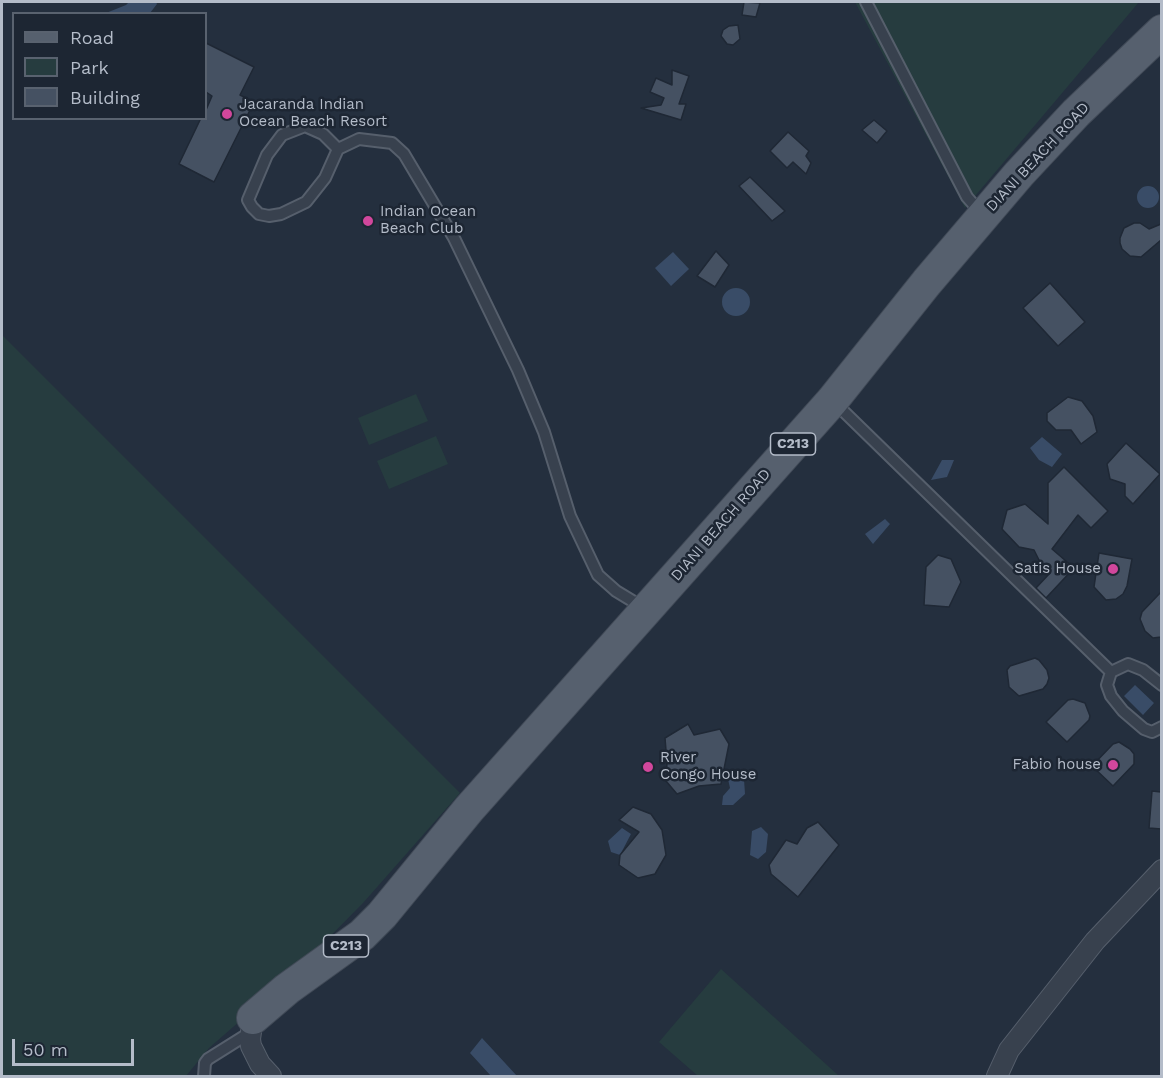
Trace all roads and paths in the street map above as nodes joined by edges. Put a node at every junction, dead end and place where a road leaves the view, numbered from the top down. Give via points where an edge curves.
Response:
1 (866, 2) edge
2 (1161, 31) edge
3 (338, 149) junction
4 (983, 216) junction
5 (832, 401) junction
6 (647, 610) junction
7 (1111, 672) junction
8 (1161, 686) edge
9 (1161, 727) edge
10 (1161, 870) edge
11 (252, 1025) junction
12 (204, 1077) edge
13 (271, 1077) edge
14 (998, 1077) edge

1 - 4 lane via 967,197
2 - 4 main road, DIANI BEACH ROAD / C213 via 1076,113
3 - 3 lane via 323,134 305,126 282,135 267,155 248,200 252,207 269,216 306,202 325,178
3 - 6 lane via 359,139 392,143 404,154 454,238 519,370 544,432 570,516 598,575
4 - 5 main road, DIANI BEACH ROAD / C213
5 - 6 main road, DIANI BEACH ROAD / C213
5 - 7 lane
6 - 11 main road, DIANI BEACH ROAD / C213 via 491,783 382,915 286,989
7 - 8 lane via 1128,664 1143,670
7 - 9 lane via 1107,685 1123,711 1144,729 1152,732
10 - 14 street via 1095,941 1010,1050
11 - 12 lane via 208,1059
11 - 13 street via 254,1055

